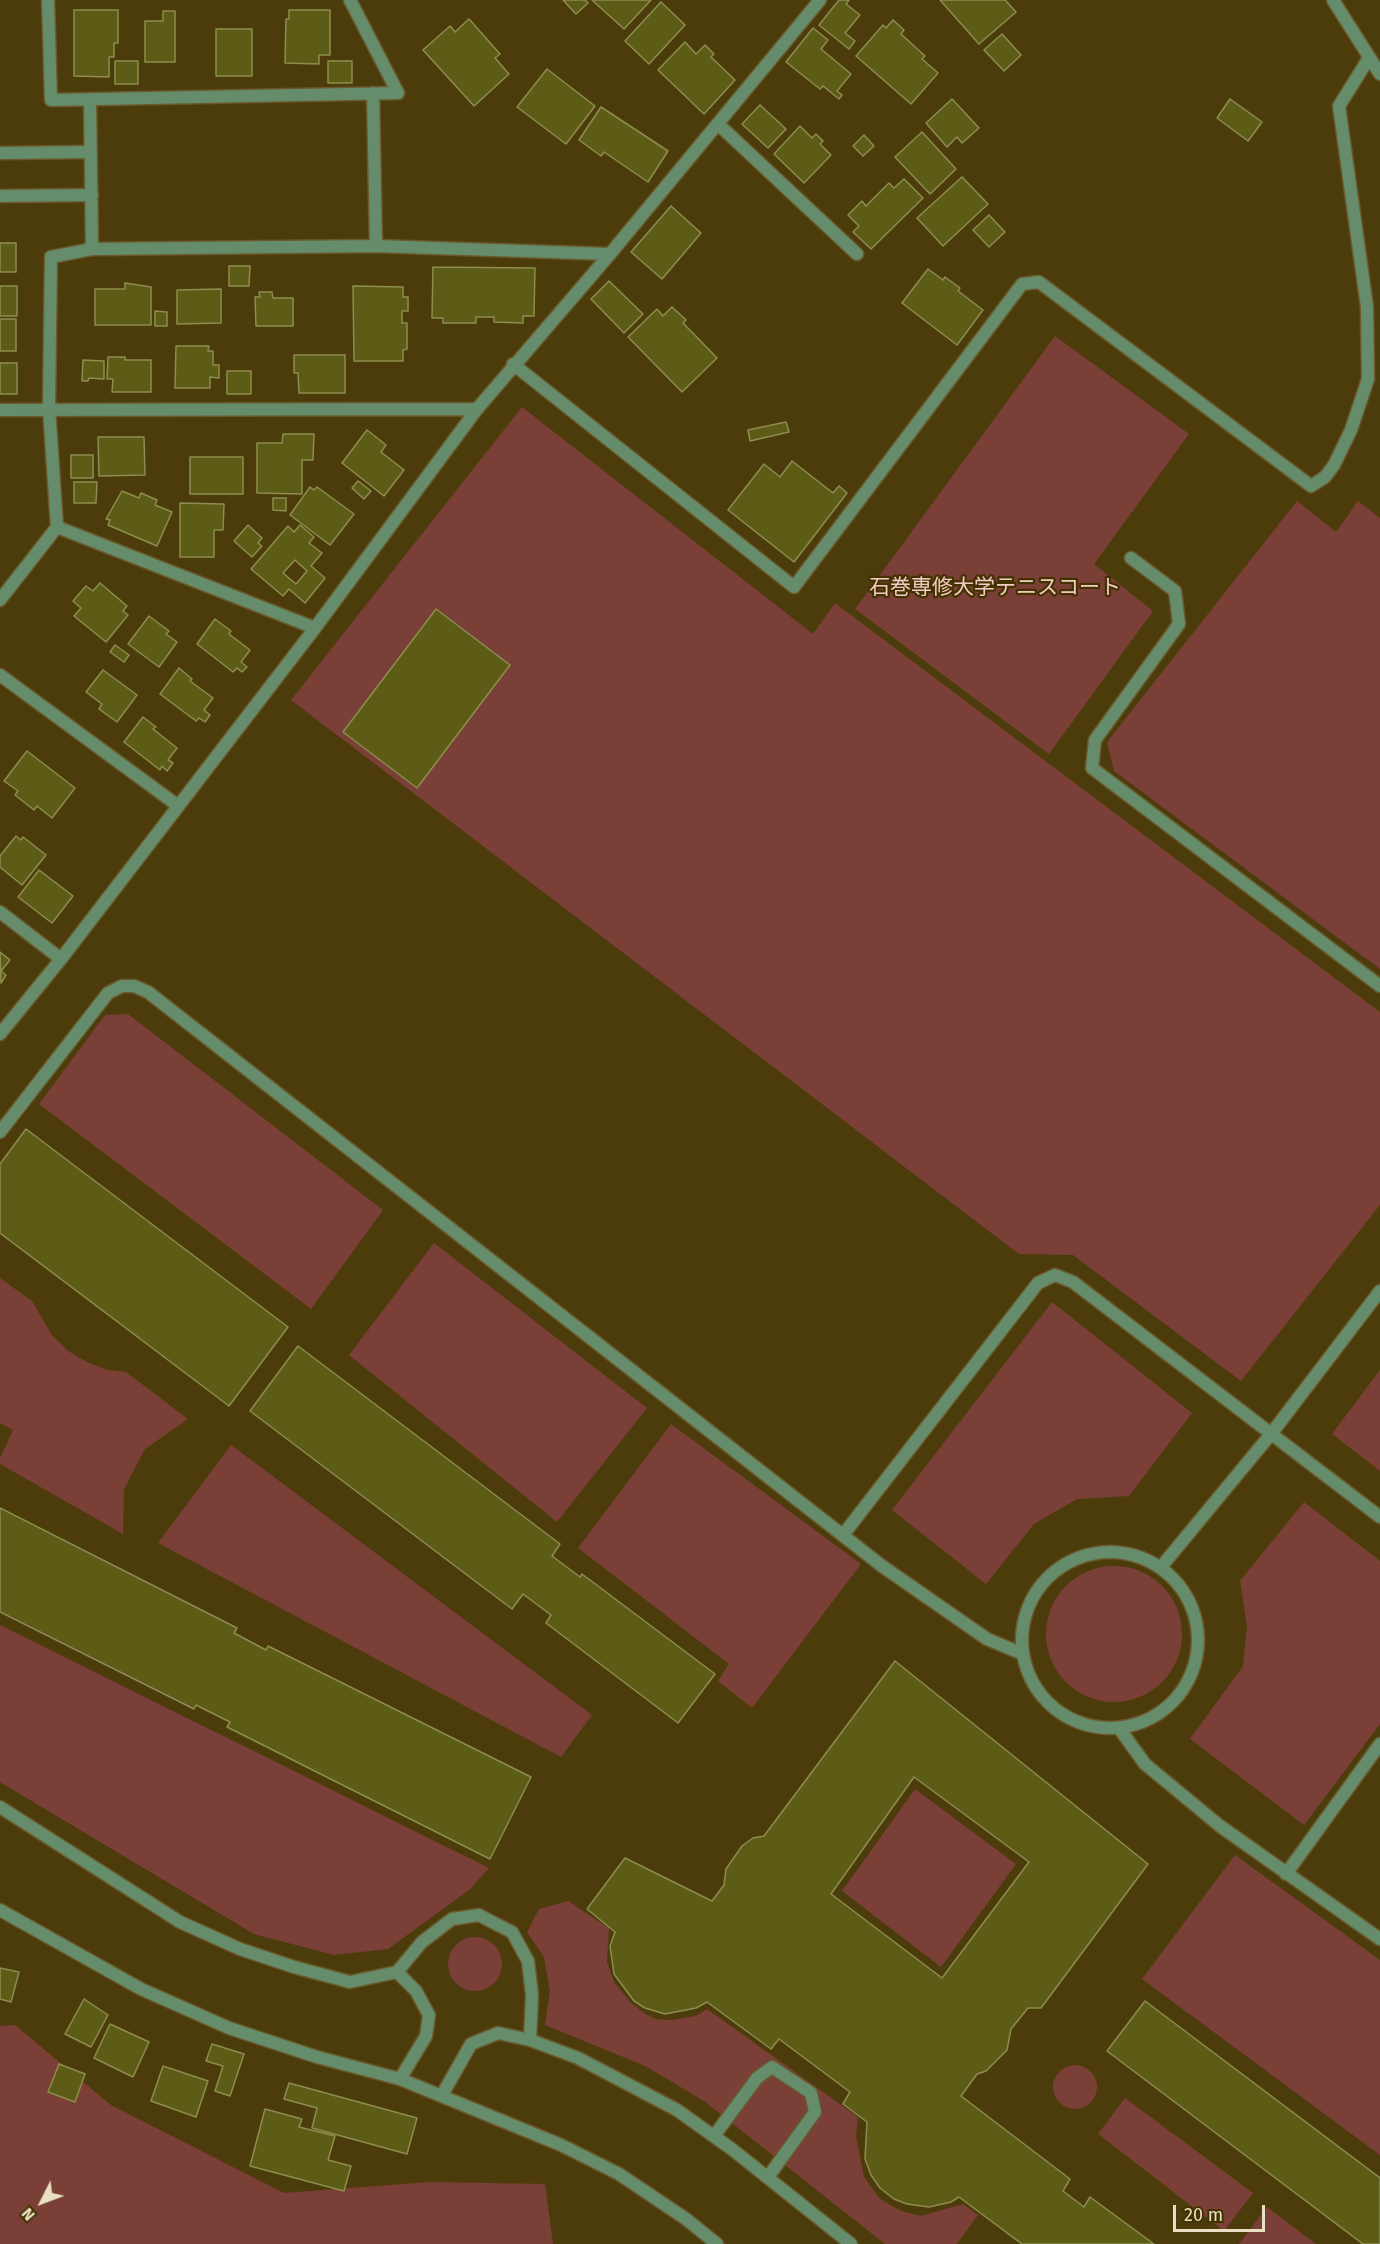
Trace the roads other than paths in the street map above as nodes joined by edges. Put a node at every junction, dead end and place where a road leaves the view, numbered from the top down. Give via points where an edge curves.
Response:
1 (48, 0) edge
2 (350, 0) edge
3 (820, 0) edge
4 (1333, 0) edge
5 (1369, 58) junction
6 (1380, 74) edge
7 (373, 93) junction
8 (90, 99) junction
9 (719, 124) junction
10 (90, 152) junction
11 (0, 153) edge
12 (92, 195) junction
13 (0, 196) edge
14 (376, 246) junction
15 (92, 249) junction
16 (610, 254) junction
17 (857, 254) dead end
18 (513, 364) junction
19 (49, 408) junction
20 (477, 409) junction
21 (0, 410) edge
22 (57, 527) junction
23 (1131, 558) dead end
24 (0, 600) edge
25 (315, 628) junction
26 (0, 675) edge
27 (177, 805) junction
28 (0, 912) edge
29 (61, 959) junction
30 (1380, 986) edge
31 (0, 1034) edge
32 (0, 1132) edge
33 (1380, 1291) edge
34 (1271, 1434) junction
35 (1380, 1518) edge
36 (843, 1534) junction
37 (1161, 1568) junction
38 (1023, 1654) junction
39 (1119, 1728) junction
40 (1380, 1744) edge
41 (0, 1807) edge
42 (1286, 1874) junction
43 (0, 1910) edge
44 (1380, 1939) edge
45 (397, 1972) junction
46 (530, 2040) junction
47 (400, 2079) junction
48 (442, 2095) junction
49 (714, 2136) junction
50 (768, 2177) junction
51 (717, 2244) edge
52 (851, 2244) edge

1 - 8 street via 51,100
2 - 7 street via 398,93
3 - 9 street
4 - 5 street
5 - 6 street
5 - 18 street via 1339,106 1366,308 1368,379 1334,465 1311,486 1039,282 1023,284 794,587
7 - 8 street
7 - 14 street
8 - 10 street
9 - 16 street
9 - 17 street
10 - 11 street
10 - 12 street
12 - 13 street
12 - 15 street
14 - 15 street
14 - 16 street
15 - 19 street via 51,257
16 - 18 street
18 - 20 street
19 - 20 street
19 - 21 street
19 - 22 street
20 - 25 street
22 - 24 street
22 - 25 street
23 - 30 street via 1175,591 1179,624 1095,740 1092,768
25 - 27 street
26 - 27 street
27 - 29 street
28 - 29 street
29 - 31 street
32 - 36 street via 108,993 122,986 148,992
33 - 34 street
34 - 35 street
34 - 36 street via 1073,1282 1055,1275 1038,1283
34 - 37 street
36 - 38 street via 987,1639
37 - 38 street via 1142,1557 1119,1552 1094,1553 1066,1563 1045,1579 1032,1599 1024,1620
37 - 39 street via 1179,1585 1192,1607 1198,1634 1197,1658 1184,1688 1164,1710 1140,1723
38 - 39 street via 1032,1680 1054,1708 1082,1723
39 - 42 street via 1145,1764
40 - 42 street
41 - 45 street via 180,1922 240,1948 294,1968 350,1982
42 - 44 street
43 - 47 street via 141,1989 229,2028
45 - 46 street via 422,1942 453,1919 479,1915 503,1927 512,1932 528,1961 532,1995
45 - 47 street via 416,1991 429,2015 426,2036
46 - 48 street via 498,2033 471,2044
46 - 49 street via 623,2080
47 - 48 street
48 - 51 street via 619,2174
49 - 50 street
49 - 50 street via 758,2078 772,2067 811,2093 815,2112
50 - 52 street

